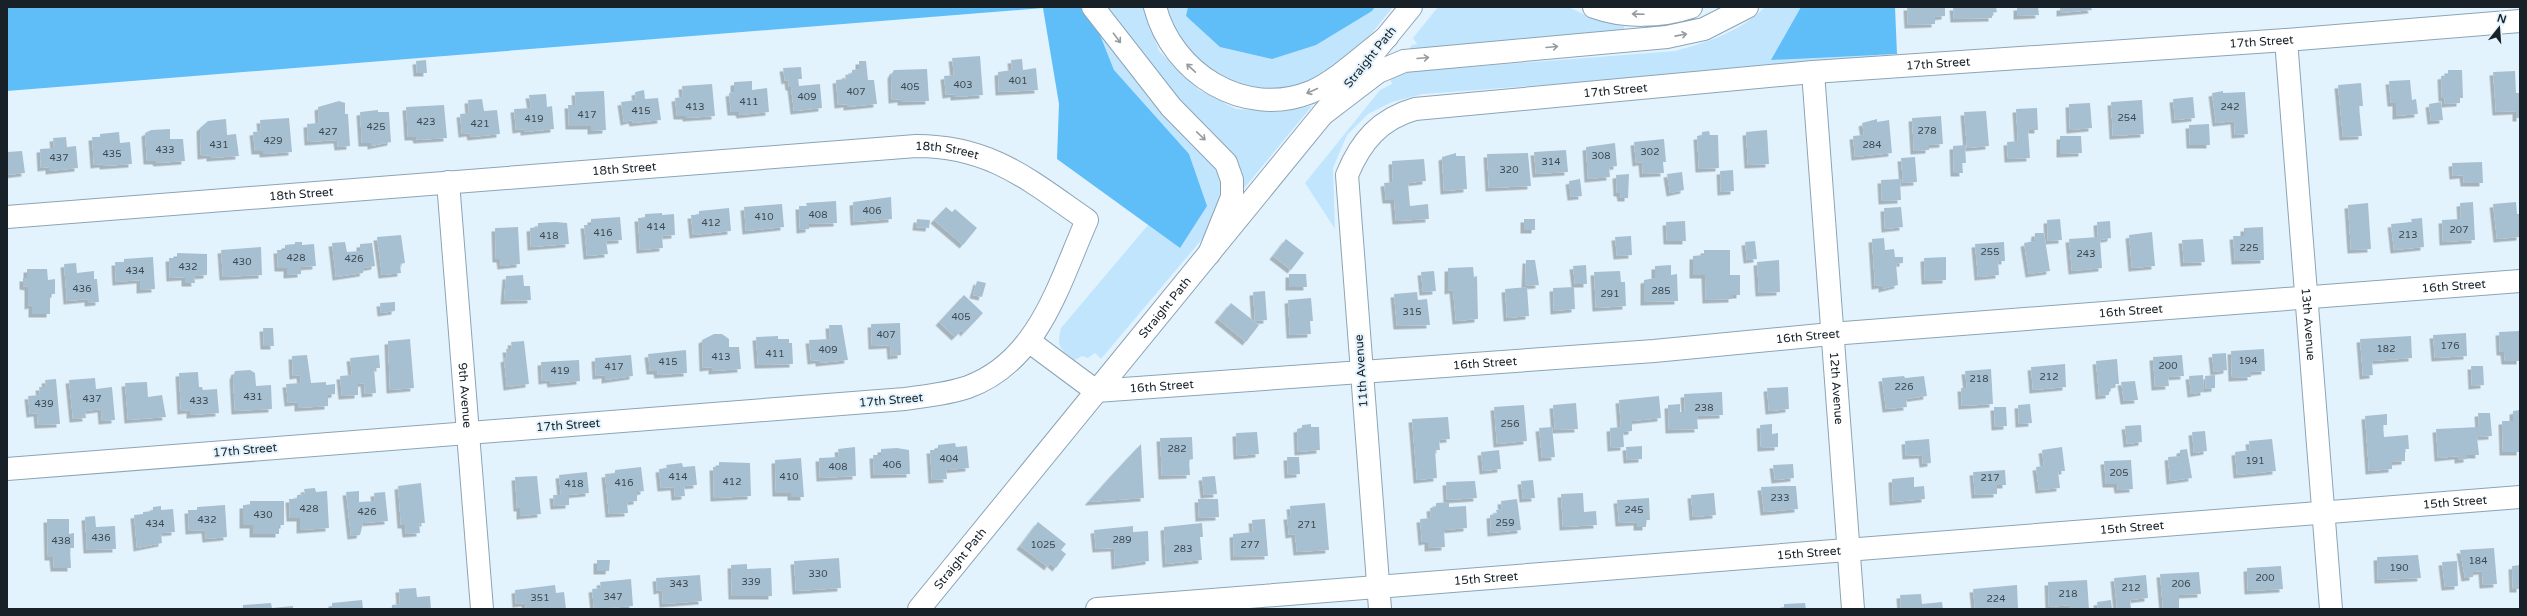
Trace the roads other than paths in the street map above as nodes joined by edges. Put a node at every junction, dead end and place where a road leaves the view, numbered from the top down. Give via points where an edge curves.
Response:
1 (1093, 7) edge
2 (1155, 7) edge
3 (1411, 7) edge
4 (1594, 7) edge
5 (1690, 7) edge
6 (1747, 7) edge
7 (2520, 21) edge
8 (1387, 37) junction
9 (2286, 40) junction
10 (1813, 72) junction
11 (1323, 114) junction
12 (1368, 139) joint
13 (448, 182) junction
14 (7, 217) edge
15 (1209, 254) junction
16 (2520, 281) edge
17 (2305, 297) junction
18 (1831, 334) junction
19 (1030, 342) junction
20 (1361, 372) junction
21 (1096, 391) junction
22 (468, 432) junction
23 (7, 469) edge
24 (2520, 497) edge
25 (2322, 513) junction
26 (1848, 550) junction
27 (1378, 587) junction
28 (482, 609) edge
29 (919, 609) edge
30 (1097, 609) edge
31 (1380, 609) edge
32 (1853, 609) edge
33 (2331, 609) edge

1 -> 15 main road via 1172,107 1226,163 1232,180 1232,197
8 -> 2 main road via 1333,78 1311,91 1286,98 1261,99 1223,90 1192,69 1168,40
3 - 8 main road, Straight Path
5 -> 4 main road via 1642,15
11 -> 6 main road via 1378,72 1404,61 1667,37 1704,29
7 - 9 main road, 17th Street
8 - 11 main road, Straight Path
9 - 10 main road, 17th Street
9 - 17 main road, 13th Avenue
10 - 12 main road, 17th Street via 1415,109 1397,114 1378,127
10 - 18 main road, 12th Avenue
11 - 15 main road, Straight Path
12 - 20 main road, 11th Avenue via 1354,158 1347,174
13 - 14 main road, 18th Street
13 - 19 main road, 18th Street via 899,147 948,148 982,155 1012,169 1087,220 1047,311
13 - 22 main road, 9th Avenue
15 - 21 main road, Straight Path
16 - 17 main road, 16th Street
17 - 18 main road, 16th Street
17 - 25 main road, 13th Avenue
18 - 20 main road, 16th Street via 1654,351
18 - 26 main road, 12th Avenue
19 - 21 main road
19 - 22 main road, 17th Street via 1007,365 982,381 928,396
20 - 21 main road, 16th Street
20 - 27 main road, 11th Avenue
21 - 29 main road, Straight Path
22 - 23 main road, 17th Street
22 - 28 main road, 9th Avenue
24 - 25 main road, 15th Street
25 - 26 main road, 15th Street
25 - 33 main road, 13th Avenue
26 - 27 main road, 15th Street
26 - 32 main road, 12th Avenue
27 - 30 main road, 15th Street
27 - 31 main road, 11th Avenue

